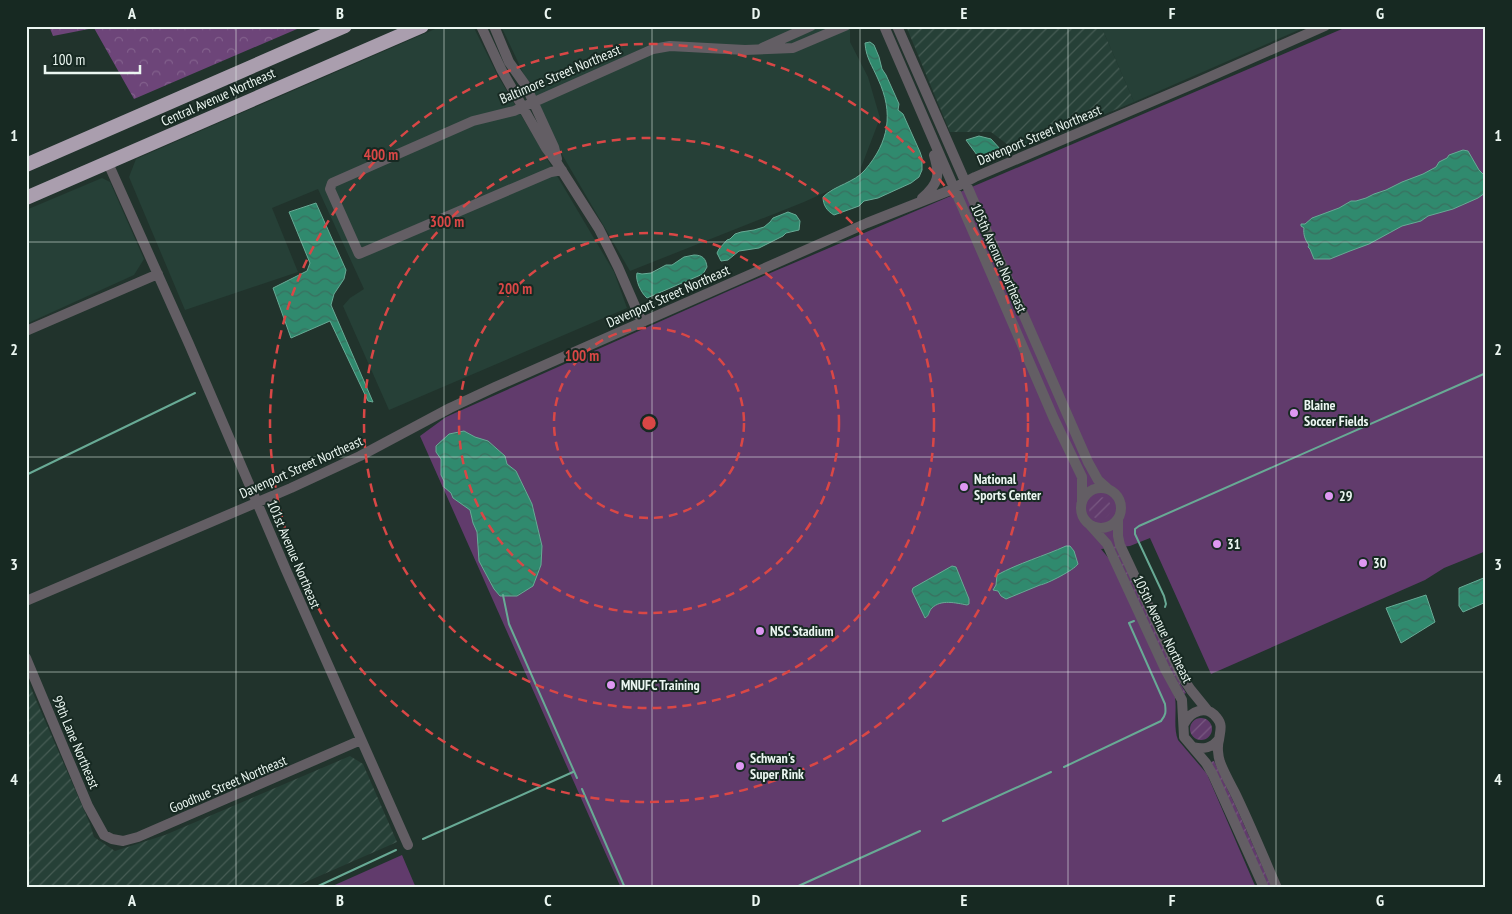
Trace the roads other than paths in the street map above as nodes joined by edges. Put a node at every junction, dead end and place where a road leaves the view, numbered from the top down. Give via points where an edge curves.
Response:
1 (345, 26) edge
2 (422, 26) edge
3 (481, 26) edge
4 (494, 26) edge
5 (811, 26) edge
6 (845, 26) edge
7 (884, 26) edge
8 (897, 26) edge
9 (1325, 26) edge
10 (1313, 29) edge
11 (756, 51) junction
12 (917, 101) junction
13 (533, 102) junction
14 (523, 107) junction
15 (108, 163) junction
16 (26, 166) edge
17 (560, 166) junction
18 (966, 182) junction
19 (954, 188) junction
20 (26, 198) edge
21 (910, 207) junction
22 (158, 274) junction
23 (642, 322) junction
24 (26, 331) edge
25 (1107, 488) junction
26 (258, 502) junction
27 (1082, 502) junction
28 (1118, 519) junction
29 (1090, 525) junction
30 (26, 601) edge
31 (26, 658) edge
32 (1208, 711) junction
33 (1184, 724) junction
34 (1218, 739) junction
35 (361, 740) junction
36 (1194, 746) junction
37 (104, 835) joint
38 (408, 845) dead end
39 (1264, 888) edge
40 (1277, 888) edge

1 - 16 highway, Central Avenue Northeast
2 - 15 highway, Central Avenue Northeast
3 - 14 street
4 - 13 street via 509,62
5 - 11 street, Baltimore Street Northeast
6 - 11 street, Baltimore Street Northeast via 793,48
7 - 12 street, 105th Avenue Northeast
8 - 18 street, 105th Avenue Northeast
9 - 10 street, Davenport Street Northeast
10 - 18 street, Davenport Street Northeast
11 - 13 street, Baltimore Street Northeast via 670,46 653,49
12 - 19 street, 105th Avenue Northeast
12 - 21 street via 938,177 932,189
13 - 14 street, Baltimore Street Northeast
13 - 17 street
14 - 17 street
14 - 17 street, Baltimore Street Northeast via 473,121 332,183 330,189 359,254
15 - 20 highway, Central Avenue Northeast
15 - 22 street, 101st Avenue Northeast
17 - 23 street via 605,241
18 - 19 street, Davenport Street Northeast
18 - 25 street, 105th Avenue Northeast via 1088,462 1098,480
19 - 21 street, Davenport Street Northeast
19 - 27 street, 105th Avenue Northeast via 1082,477
21 - 23 street, Davenport Street Northeast
22 - 24 street
22 - 26 street, 101st Avenue Northeast
23 - 26 street, Davenport Street Northeast via 466,400 365,454
25 - 27 street via 1089,491
25 - 28 street, 105th Avenue Northeast via 1119,498 1121,512
26 - 30 street, Davenport Street Northeast
26 - 35 street, 101st Avenue Northeast
27 - 29 street, 105th Avenue Northeast via 1082,514
28 - 29 street via 1108,527
28 - 32 street, 105th Avenue Northeast via 1120,545 1182,677
29 - 33 street, 105th Avenue Northeast via 1107,544 1182,700
31 - 37 street, 99th Lane Northeast via 88,806
32 - 33 street via 1196,711 1186,718
32 - 34 street, 105th Avenue Northeast via 1220,725
33 - 36 street, 105th Avenue Northeast via 1184,737
34 - 36 street via 1210,747
34 - 40 street, 105th Avenue Northeast via 1220,764
35 - 37 street, Goodhue Street Northeast via 138,837 123,841
35 - 38 street, 101st Avenue Northeast
36 - 39 street, 105th Avenue Northeast via 1214,775

